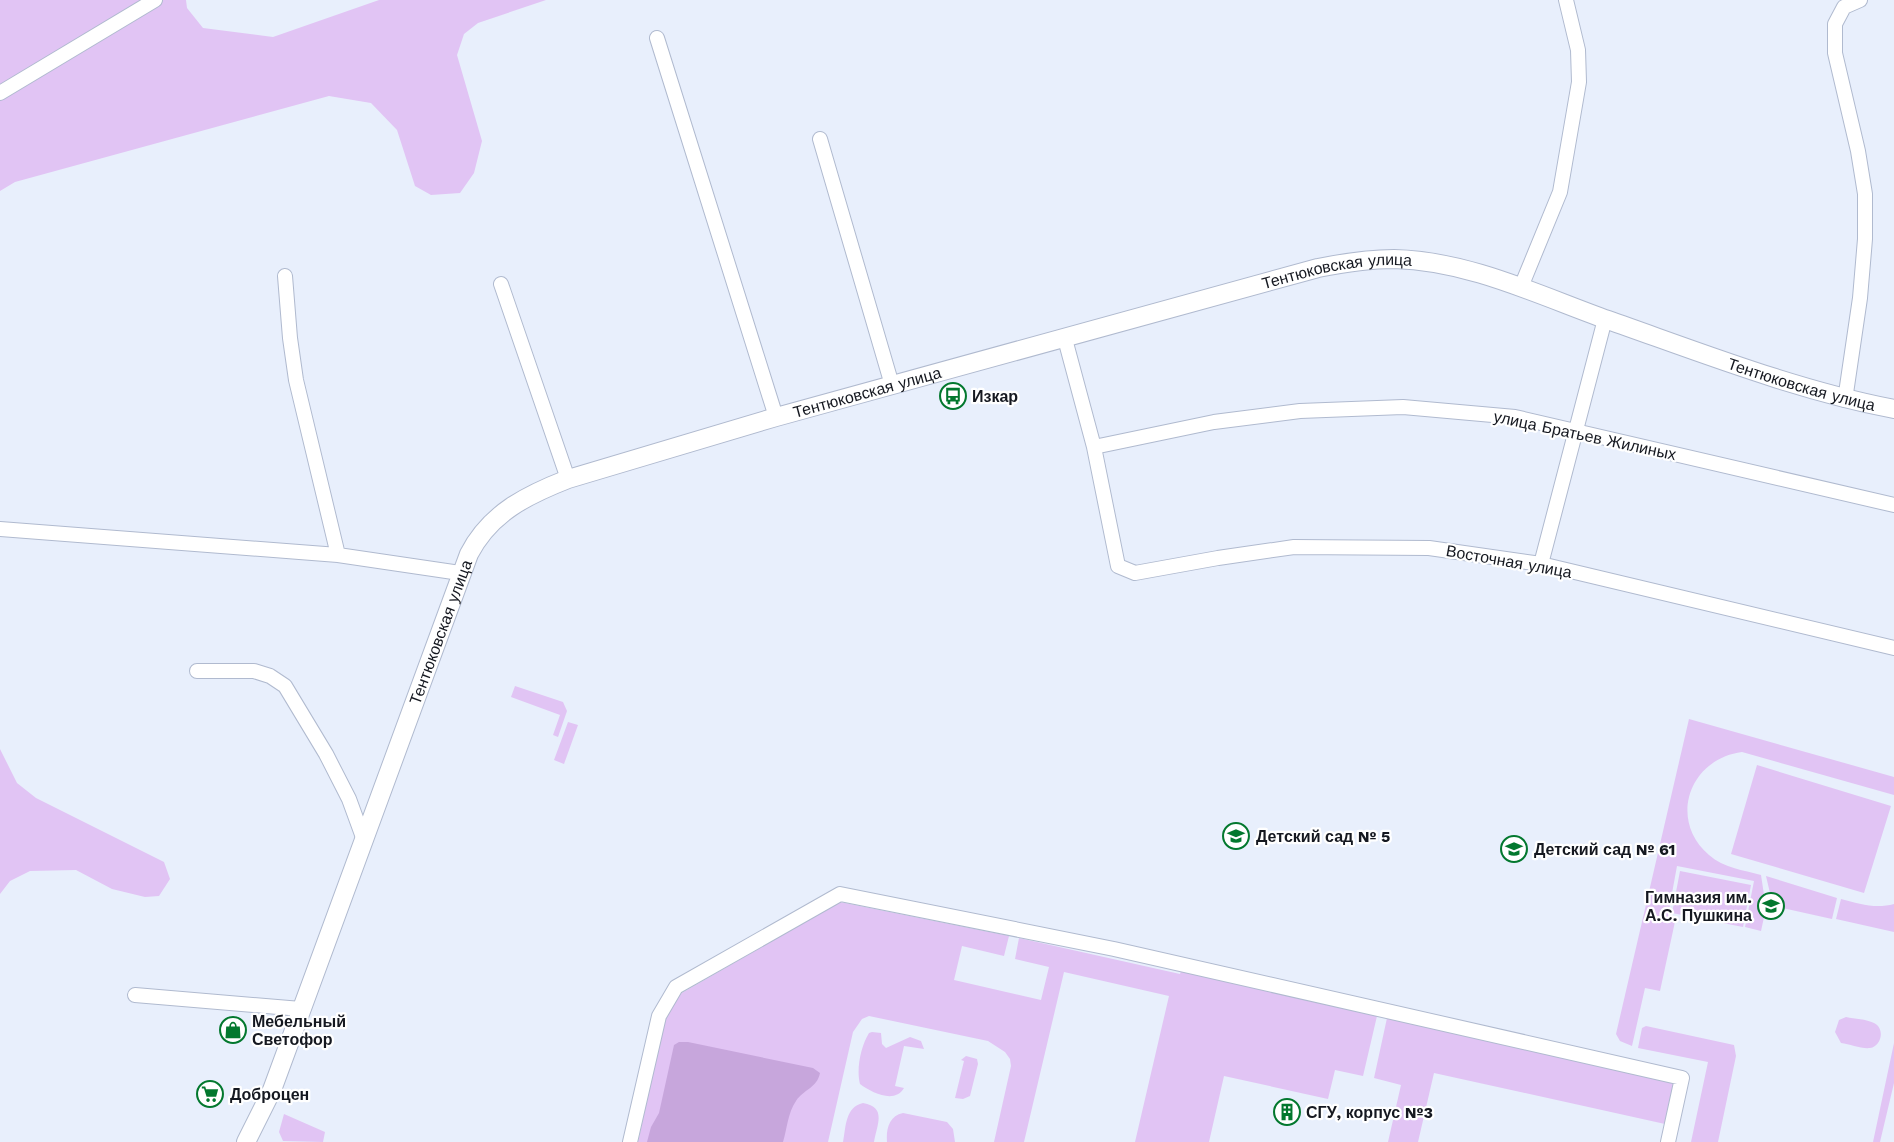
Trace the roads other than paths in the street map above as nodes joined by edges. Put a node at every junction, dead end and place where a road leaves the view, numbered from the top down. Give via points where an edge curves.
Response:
1 (155, 0) edge
2 (1566, 0) edge
3 (1860, 0) edge
4 (657, 38) dead end
5 (0, 93) edge
6 (820, 140) dead end
7 (285, 276) dead end
8 (501, 284) dead end
9 (1521, 287) junction
10 (1605, 319) junction
11 (1065, 339) junction
12 (892, 385) junction
13 (1845, 400) junction
14 (1894, 410) edge
15 (776, 417) junction
16 (1575, 430) junction
17 (1094, 447) junction
18 (568, 479) junction
19 (1894, 505) edge
20 (0, 529) edge
21 (338, 555) junction
22 (1541, 564) junction
23 (460, 573) junction
24 (1894, 648) edge
25 (197, 671) dead end
26 (364, 840) junction
27 (135, 995) dead end
28 (301, 1009) junction
29 (246, 1142) edge
30 (630, 1142) edge
31 (1668, 1142) edge

1 - 5 street
2 - 9 street via 1578,50 1579,82 1560,192
3 - 13 street via 1844,7 1835,24 1835,53 1865,194 1860,298
4 - 15 street
6 - 12 street
7 - 21 street via 296,380
8 - 18 street
9 - 10 street, Тентюковская улица
9 - 11 street, Тентюковская улица via 1432,262 1368,260 1318,268
10 - 13 street, Тентюковская улица
10 - 16 street
11 - 12 street, Тентюковская улица
11 - 17 street
12 - 15 street, Тентюковская улица
13 - 14 street, Тентюковская улица
15 - 18 street, Тентюковская улица
16 - 17 street, улица Братьев Жилиных via 1515,417 1402,407 1300,411 1214,422
16 - 19 street, улица Братьев Жилиных
16 - 22 street
17 - 22 street, Восточная улица via 1118,566 1135,573 1294,547 1429,548
18 - 23 street, Тентюковская улица via 521,499 504,511 482,532
20 - 21 street
21 - 23 street
22 - 24 street, Восточная улица
23 - 26 street, Тентюковская улица
25 - 26 street via 254,671 285,686 326,754
26 - 28 street, Тентюковская улица
27 - 28 street
28 - 29 street, Тентюковская улица via 272,1090
30 - 31 street via 659,1016 676,987 840,894 1114,949 1682,1078

